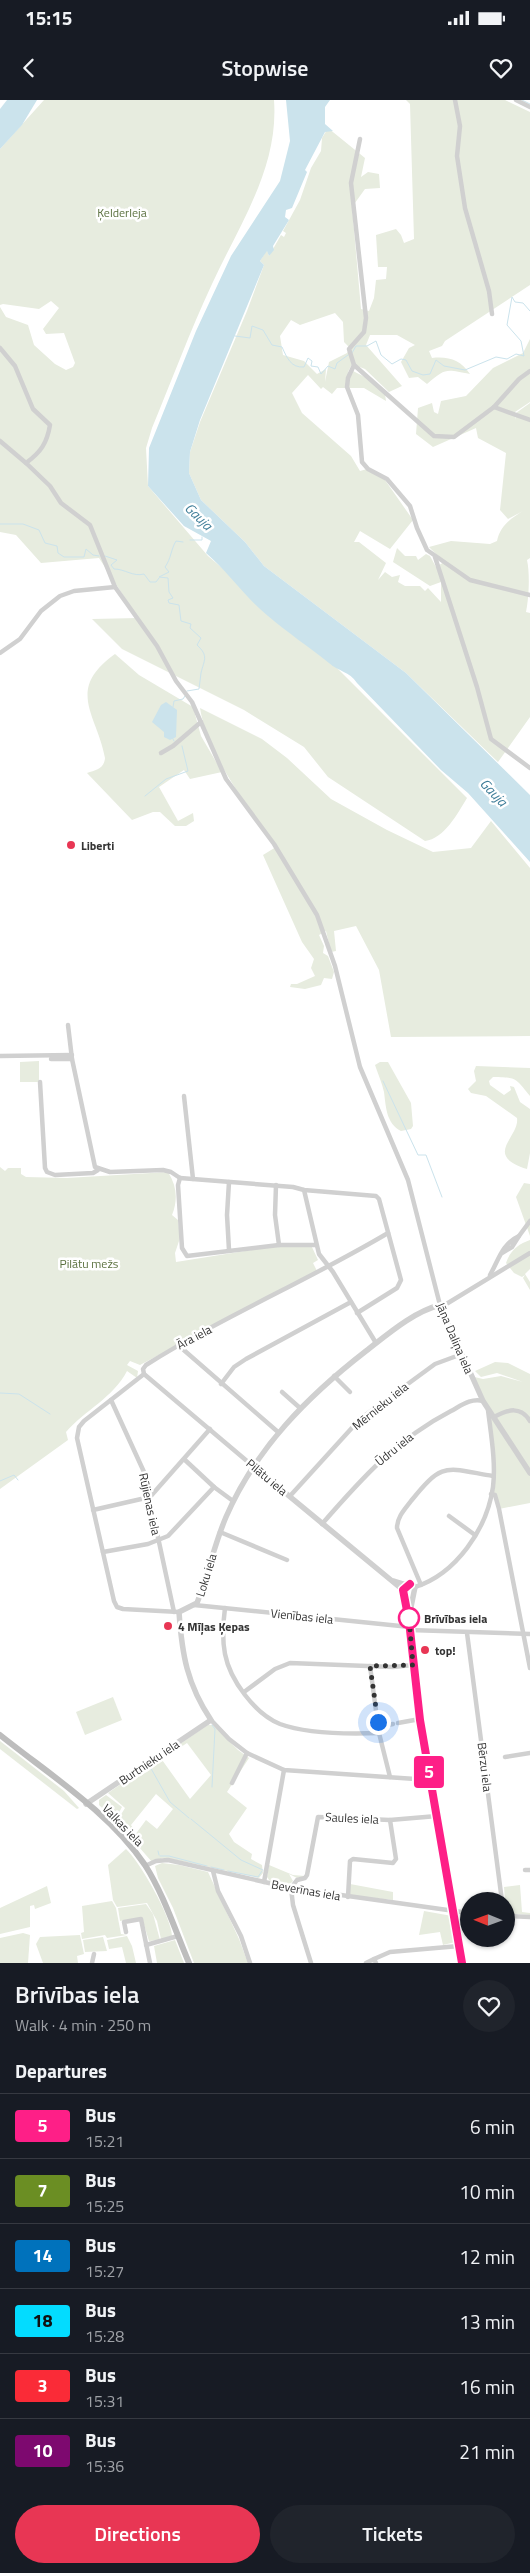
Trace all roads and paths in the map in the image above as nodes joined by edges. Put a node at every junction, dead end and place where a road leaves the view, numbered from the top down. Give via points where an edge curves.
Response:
1 (455, 100) edge
2 (516, 100) edge
3 (530, 107) edge
4 (360, 139) dead end
5 (492, 314) dead end
6 (0, 348) edge
7 (354, 365) junction
8 (530, 371) edge
9 (494, 407) junction
10 (530, 420) edge
11 (0, 441) edge
12 (26, 463) junction
13 (435, 556) junction
14 (115, 587) junction
15 (530, 595) edge
16 (0, 653) edge
17 (201, 722) junction
18 (161, 753) dead end
19 (530, 768) edge
20 (68, 1025) dead end
21 (0, 1056) edge
22 (72, 1057) junction
23 (51, 1059) dead end
24 (40, 1082) dead end
25 (184, 1096) dead end
26 (98, 1170) junction
27 (180, 1178) junction
28 (193, 1179) junction
29 (228, 1182) junction
30 (276, 1185) junction
31 (304, 1190) junction
32 (530, 1221) edge
33 (388, 1234) junction
34 (279, 1245) junction
35 (316, 1245) junction
36 (229, 1250) junction
37 (530, 1253) edge
38 (329, 1268) junction
39 (490, 1277) junction
40 (351, 1302) junction
41 (440, 1305) junction
42 (357, 1313) junction
43 (376, 1343) junction
44 (178, 1345) junction
45 (462, 1354) junction
46 (144, 1374) junction
47 (334, 1376) junction
48 (221, 1384) junction
49 (282, 1392) dead end
50 (350, 1392) dead end
51 (111, 1400) junction
52 (483, 1401) junction
53 (300, 1408) junction
54 (488, 1409) junction
55 (494, 1417) junction
56 (530, 1421) edge
57 (210, 1429) junction
58 (278, 1432) junction
59 (185, 1460) junction
60 (254, 1467) junction
61 (530, 1473) edge
62 (493, 1476) junction
63 (214, 1487) junction
64 (491, 1494) junction
65 (290, 1496) junction
66 (150, 1497) junction
67 (234, 1501) junction
68 (93, 1510) junction
69 (499, 1511) junction
70 (485, 1513) junction
71 (449, 1516) dead end
72 (322, 1524) junction
73 (220, 1532) junction
74 (475, 1534) junction
75 (158, 1542) junction
76 (103, 1552) junction
77 (287, 1560) dead end
78 (418, 1586) junction
79 (407, 1592) junction
80 (194, 1605) junction
81 (226, 1608) junction
82 (177, 1612) junction
83 (410, 1626) junction
84 (467, 1632) junction
85 (523, 1634) junction
86 (530, 1634) edge
87 (413, 1665) junction
88 (370, 1666) junction
89 (530, 1668) edge
90 (244, 1692) junction
91 (211, 1720) junction
92 (420, 1720) junction
93 (378, 1727) junction
94 (379, 1733) junction
95 (0, 1735) edge
96 (247, 1753) junction
97 (530, 1753) edge
98 (505, 1757) dead end
99 (284, 1770) junction
100 (390, 1777) junction
101 (430, 1780) junction
102 (232, 1783) dead end
103 (86, 1804) junction
104 (437, 1816) junction
105 (390, 1820) junction
106 (145, 1866) junction
107 (213, 1871) junction
108 (264, 1882) junction
109 (291, 1888) junction
110 (501, 1892) edge
111 (348, 1898) junction
112 (454, 1913) junction
113 (460, 1913) edge
114 (515, 1916) edge
115 (530, 1917) edge
116 (126, 1932) dead end
117 (178, 1936) junction
118 (146, 1945) junction
119 (459, 1946) junction
120 (94, 1954) dead end
121 (375, 1961) edge
122 (92, 1963) edge
123 (150, 1963) edge
124 (189, 1963) edge
125 (250, 1963) edge
126 (311, 1963) edge
127 (366, 1963) edge
128 (462, 1963) edge

1 - 5 street via 460,126 457,156 465,208 489,291
2 - 3 street
4 - 7 street via 350,183 366,318 364,332 352,344 350,354
6 - 12 street via 15,366 34,409 50,425 47,440 39,454
7 - 9 street via 434,436 454,437
7 - 13 street via 347,387 358,415 362,462 387,479 410,506 423,543
8 - 9 street
9 - 10 street
11 - 12 street, Jāņa Daliņa iela
12 - 14 street, Jāņa Daliņa iela via 50,486 61,503 90,525
13 - 15 street via 470,580
13 - 19 street via 491,739
14 - 16 street via 74,591 60,596 41,611 20,639
14 - 17 street, Jāņa Daliņa iela via 157,646
17 - 18 street
17 - 41 street, Jāņa Daliņa iela via 226,779 274,844 317,916 335,966 360,1067 410,1190
20 - 22 street
21 - 22 street
22 - 23 street
22 - 26 street via 92,1159
24 - 26 street via 47,1172 55,1175
25 - 28 street
26 - 27 street via 163,1170
27 - 28 street
27 - 36 street via 179,1218 184,1254 201,1255
28 - 29 street
29 - 30 street
29 - 36 street
30 - 31 street
30 - 34 street
31 - 33 street via 376,1196
31 - 35 street
32 - 39 street via 519,1236 508,1241
33 - 38 street, Āra iela
33 - 42 street via 400,1284
34 - 35 street
34 - 36 street
35 - 38 street via 322,1261
37 - 39 street
38 - 40 street
38 - 44 street, Āra iela
39 - 41 street
40 - 42 street
40 - 48 street via 246,1359 234,1367
41 - 43 street, Loku iela via 410,1319
41 - 45 street, Jāņa Daliņa iela
42 - 43 street
43 - 47 street, Loku iela
44 - 46 street, Āra iela via 146,1365
44 - 48 street
45 - 52 street, Jāņa Daliņa iela
45 - 65 street, Mērnieku iela via 434,1364 360,1419
46 - 51 street, Āra iela
46 - 57 street, Pilātu iela
47 - 50 street
47 - 53 street, Loku iela
48 - 58 street
49 - 53 street
51 - 66 street, Rūjienas iela via 144,1472
51 - 68 street, Āra iela via 84,1421 77,1438
52 - 54 street, Jāņa Daliņa iela
52 - 72 street, Ūdru iela via 473,1400 436,1419 390,1451 367,1472
53 - 58 street, Loku iela
54 - 55 street, Jāņa Daliņa iela
54 - 62 street
55 - 56 street via 516,1410
55 - 61 street, Jāņa Daliņa iela
57 - 59 street
57 - 60 street, Pilātu iela
58 - 60 street, Loku iela
59 - 63 street
59 - 66 street
60 - 65 street, Pilātu iela
60 - 67 street, Loku iela
62 - 64 street
62 - 78 street via 441,1471 429,1479 406,1508 397,1528
63 - 67 street
63 - 75 street via 168,1536
64 - 69 street
64 - 70 street
65 - 72 street, Pilātu iela
66 - 68 street
66 - 75 street, Rūjienas iela
67 - 73 street, Loku iela
68 - 76 street
69 - 70 street
69 - 85 street
70 - 74 street
71 - 74 street
72 - 79 street, Pilātu iela
73 - 77 street
73 - 80 street, Loku iela
74 - 78 street via 458,1559
75 - 76 street
75 - 82 street, Rūjienas iela
76 - 82 street via 117,1607
78 - 79 street via 415,1593
78 - 79 street via 412,1584
79 - 83 street
80 - 81 street, Vienības iela
80 - 82 street, Loku iela
81 - 83 street, Vienības iela
81 - 90 street via 225,1656
82 - 91 street via 192,1687
83 - 84 street, Vienības iela
83 - 87 street
84 - 85 street, Vienības iela
84 - 110 street, Bērzu iela
85 - 86 street, Vienības iela
85 - 89 street
87 - 88 street
87 - 92 street
88 - 90 street via 305,1661 290,1663
88 - 93 street
90 - 94 street via 265,1715 280,1724 346,1733
91 - 96 street
91 - 103 street, Burtnieku iela
92 - 93 street
92 - 101 street
93 - 94 street
94 - 100 street
95 - 103 main road, Valkas iela
96 - 99 street
96 - 102 street
97 - 98 street
99 - 100 street
99 - 108 street
100 - 101 street
101 - 104 street
103 - 106 main road, Valkas iela via 117,1832
104 - 105 street, Saules iela
104 - 112 street
105 - 109 street, Saules iela via 318,1817 307,1875
105 - 111 street via 394,1863 350,1861
106 - 107 street, Beverīnas iela via 168,1860
106 - 117 main road, Valkas iela
107 - 108 street, Beverīnas iela
107 - 125 street via 218,1891 241,1936
108 - 109 street, Beverīnas iela
109 - 111 street, Beverīnas iela
109 - 126 street
111 - 112 street, Beverīnas iela
112 - 113 street, Beverīnas iela
112 - 119 street
114 - 115 street
116 - 118 street via 124,1922 141,1919
117 - 118 street
117 - 124 main road, Valkas iela
118 - 123 street
119 - 121 street via 390,1952
119 - 128 street
120 - 122 street
121 - 127 street

